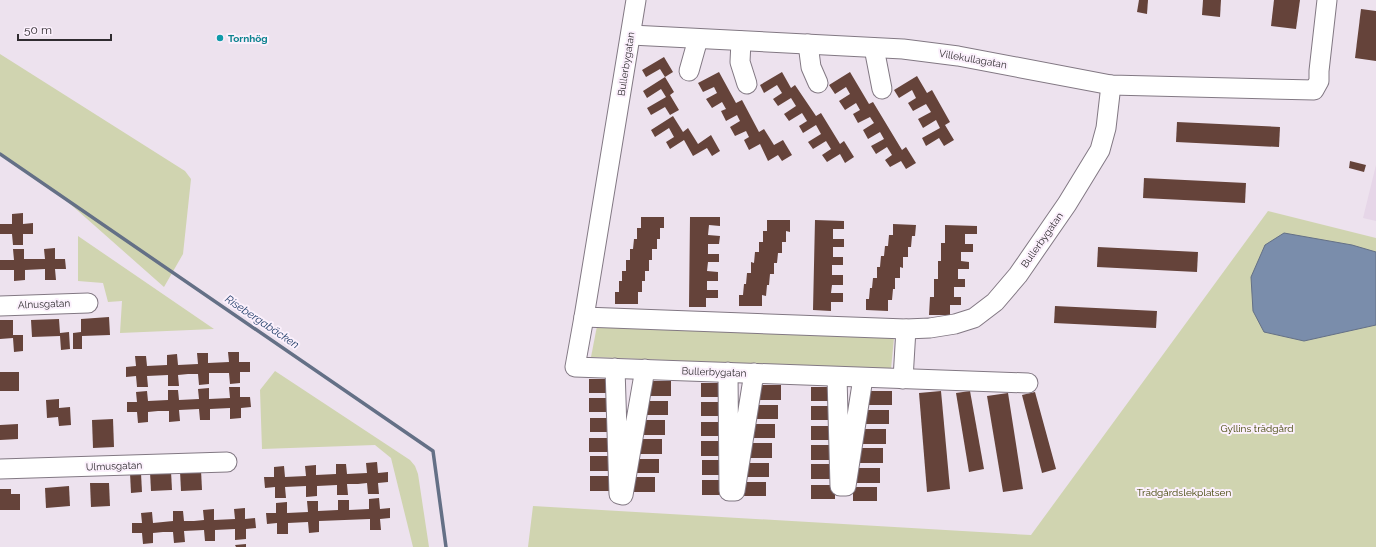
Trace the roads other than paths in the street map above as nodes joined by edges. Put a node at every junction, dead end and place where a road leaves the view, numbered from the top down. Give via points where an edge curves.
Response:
1 (636, 0) edge
2 (1327, 0) edge
3 (631, 36) junction
4 (698, 39) junction
5 (742, 41) junction
6 (808, 44) junction
7 (874, 48) junction
8 (689, 71) dead end
9 (818, 83) dead end
10 (747, 84) dead end
11 (1111, 85) junction
12 (882, 89) dead end
13 (88, 303) dead end
14 (0, 306) edge
15 (584, 317) junction
16 (906, 329) junction
17 (615, 368) junction
18 (645, 369) junction
19 (728, 372) junction
20 (754, 373) junction
21 (838, 377) junction
22 (863, 378) junction
23 (903, 379) junction
24 (1028, 383) dead end
25 (227, 462) dead end
26 (0, 469) edge

1 - 3 street, Bullerbygatan
2 - 11 street, Villekullagatan via 1320,81 1314,90
3 - 4 street, Villekullagatan
3 - 15 street, Bullerbygatan
4 - 5 street, Villekullagatan
4 - 8 street
5 - 6 street, Villekullagatan
5 - 10 street via 740,62
6 - 7 street, Villekullagatan
6 - 9 street via 811,67
7 - 11 street, Villekullagatan via 958,56
7 - 12 street
11 - 16 street, Bullerbygatan via 1106,128 1100,150 1067,204 1018,275 995,302 974,318 956,324
13 - 14 street, Alnusgatan
15 - 16 street, Bullerbygatan
15 - 17 street, Bullerbygatan via 575,367
16 - 23 street
17 - 18 street, Bullerbygatan
17 - 18 street via 619,494 623,495
18 - 19 street, Bullerbygatan
19 - 20 street, Bullerbygatan
19 - 20 street via 729,491 735,491
20 - 21 street, Bullerbygatan
21 - 22 street, Bullerbygatan
21 - 22 street via 840,486 846,486
22 - 23 street, Bullerbygatan
23 - 24 street, Bullerbygatan
25 - 26 street, Ulmusgatan

